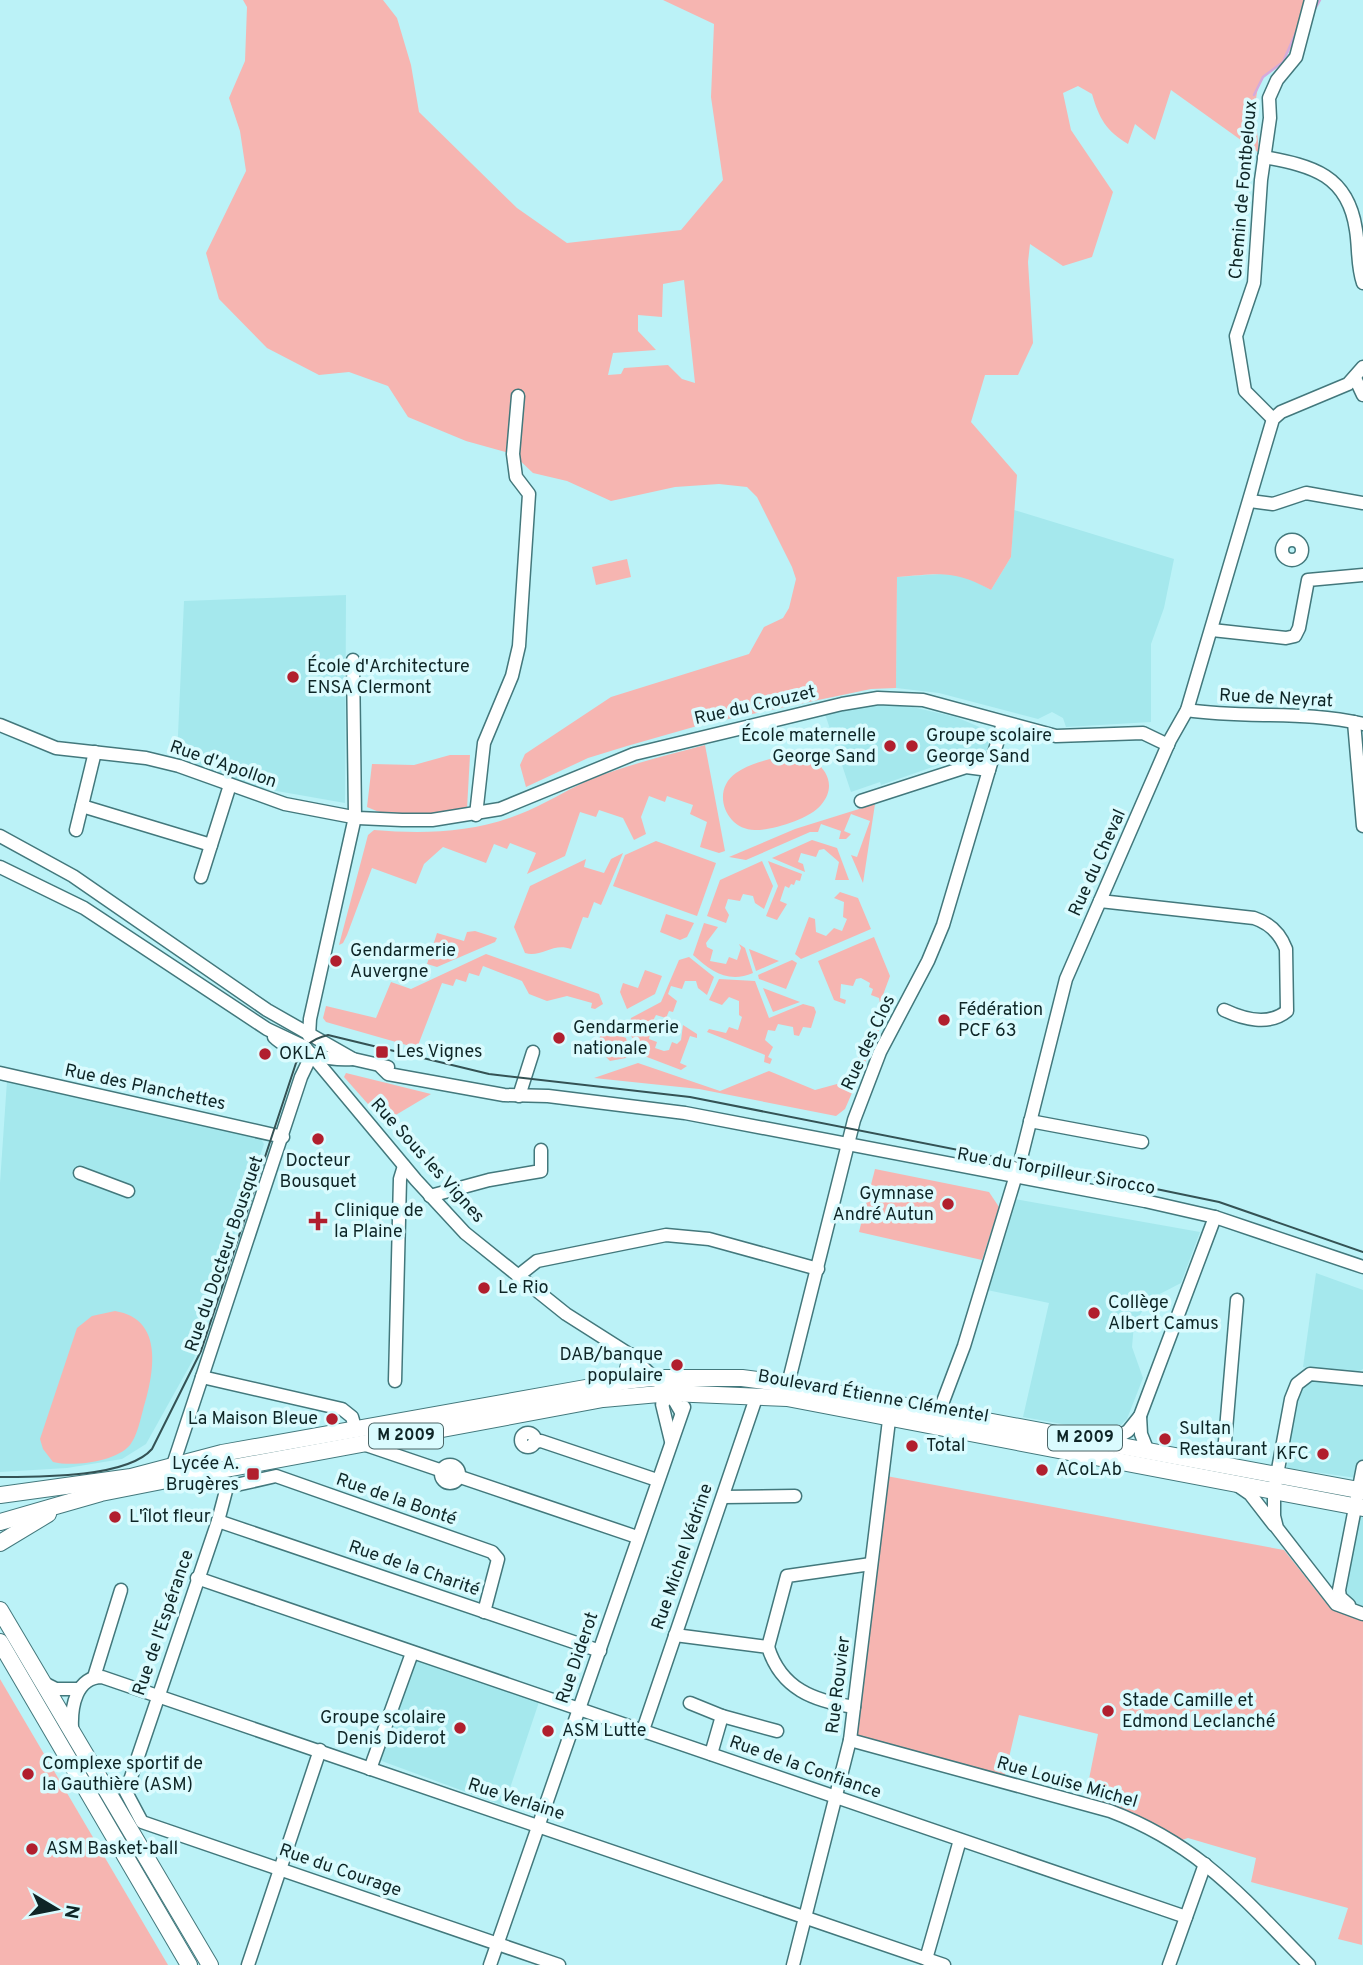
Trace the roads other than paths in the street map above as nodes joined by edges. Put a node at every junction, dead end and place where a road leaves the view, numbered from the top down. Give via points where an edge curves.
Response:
1 (1309, 11) edge
2 (1264, 157) junction
3 (1363, 284) edge
4 (1359, 373) edge
5 (518, 396) dead end
6 (1363, 396) edge
7 (1273, 419) junction
8 (1250, 501) junction
9 (1363, 503) edge
10 (1296, 559) dead end
11 (1363, 575) edge
12 (1307, 580) junction
13 (1212, 630) junction
14 (353, 660) dead end
15 (1187, 710) junction
16 (1003, 723) junction
17 (1358, 723) edge
18 (0, 725) edge
19 (1168, 745) junction
20 (95, 752) junction
21 (989, 770) junction
22 (230, 785) junction
23 (861, 801) dead end
24 (82, 806) junction
25 (476, 815) junction
26 (355, 817) junction
27 (1363, 826) edge
28 (76, 830) dead end
29 (0, 836) edge
30 (211, 845) junction
31 (0, 867) edge
32 (201, 877) dead end
33 (1100, 901) junction
34 (1224, 1010) dead end
35 (267, 1029) junction
36 (308, 1031) junction
37 (533, 1052) dead end
38 (313, 1054) junction
39 (347, 1060) junction
40 (0, 1073) edge
41 (334, 1081) junction
42 (523, 1097) junction
43 (1030, 1121) junction
44 (283, 1137) junction
45 (1142, 1142) dead end
46 (848, 1147) junction
47 (541, 1150) dead end
48 (404, 1166) junction
49 (80, 1173) dead end
50 (1014, 1179) junction
51 (128, 1191) dead end
52 (430, 1196) junction
53 (1214, 1220) junction
54 (1363, 1267) edge
55 (818, 1269) junction
56 (1363, 1274) edge
57 (518, 1276) junction
58 (1237, 1300) dead end
59 (631, 1356) junction
60 (202, 1377) junction
61 (651, 1378) junction
62 (1363, 1379) edge
63 (395, 1381) dead end
64 (693, 1386) junction
65 (628, 1388) junction
66 (786, 1391) junction
67 (670, 1393) junction
68 (757, 1395) junction
69 (890, 1410) junction
70 (681, 1412) junction
71 (1140, 1416) junction
72 (936, 1419) junction
73 (360, 1437) junction
74 (671, 1441) junction
75 (534, 1442) dead end
76 (1109, 1442) junction
77 (180, 1447) junction
78 (1147, 1450) junction
79 (199, 1458) junction
80 (1223, 1465) junction
81 (1363, 1467) edge
82 (209, 1473) junction
83 (170, 1474) junction
84 (657, 1480) junction
85 (1234, 1483) junction
86 (1276, 1483) junction
87 (227, 1487) junction
88 (796, 1496) dead end
89 (2, 1497) edge
90 (723, 1497) junction
91 (1360, 1499) edge
92 (61, 1504) junction
93 (218, 1521) junction
94 (0, 1522) edge
95 (1277, 1528) junction
96 (637, 1538) junction
97 (0, 1543) edge
98 (871, 1564) junction
99 (197, 1578) junction
100 (1316, 1578) junction
101 (1339, 1583) junction
102 (121, 1590) dead end
103 (0, 1610) edge
104 (1363, 1611) edge
105 (484, 1612) junction
106 (675, 1635) junction
107 (0, 1642) edge
108 (768, 1647) junction
109 (600, 1651) junction
110 (412, 1653) junction
111 (94, 1677) junction
112 (41, 1681) junction
113 (79, 1689) junction
114 (157, 1697) junction
115 (690, 1703) dead end
116 (854, 1707) junction
117 (579, 1709) junction
118 (722, 1716) junction
119 (72, 1728) junction
120 (643, 1730) junction
121 (777, 1731) dead end
122 (850, 1740) junction
123 (320, 1750) junction
124 (711, 1754) junction
125 (370, 1769) junction
126 (126, 1791) joint
127 (836, 1797) junction
128 (539, 1825) junction
129 (960, 1840) junction
130 (1205, 1864) junction
131 (279, 1869) junction
132 (805, 1917) junction
133 (1186, 1917) junction
134 (498, 1944) junction
135 (926, 1959) junction
136 (189, 1965) edge
137 (210, 1965) edge
138 (248, 1965) edge
139 (490, 1965) edge
140 (559, 1965) edge
141 (793, 1965) edge
142 (944, 1965) edge
143 (1169, 1965) edge
144 (1309, 1965) edge

1 - 2 street, Chemin de Fontbeloux via 1296,57 1272,88
2 - 3 street via 1309,167 1338,183 1351,208
2 - 7 street, Chemin de Fontbeloux via 1254,283 1236,336 1245,391
4 - 6 street
4 - 7 street
5 - 25 street via 513,454 516,477 529,494 519,646 512,676 484,743
7 - 8 street, Rue du Cheval
8 - 9 street via 1273,505 1306,493
8 - 13 street, Rue du Cheval
10 - 12 street
11 - 12 street
12 - 13 street via 1295,636
13 - 15 street, Rue du Cheval
14 - 26 street
15 - 17 street, Rue de Neyrat
15 - 19 street, Rue du Cheval
16 - 19 street, Rue du Crouzet via 1056,736 1143,733
16 - 21 street, Rue des Clos
16 - 25 street, Rue du Crouzet via 923,701 859,700 634,754 500,810
17 - 27 street
18 - 20 street, Rue d'Apollon via 56,748
19 - 33 street, Rue du Cheval
20 - 22 street, Rue d'Apollon via 159,761
20 - 24 street
21 - 23 street via 966,767
21 - 46 street, Rue des Clos via 943,925 870,1074
22 - 26 street, Rue d'Apollon via 271,801
22 - 30 street
24 - 28 street
24 - 30 street
25 - 26 street, Rue du Crouzet via 432,820
26 - 36 street
29 - 36 street via 73,876 234,989
30 - 32 street
31 - 35 street, Rue Sous les Vignes via 84,908
33 - 34 street via 1268,923 1286,949 1287,1012 1278,1018 1243,1019
33 - 43 street, Rue du Cheval via 1066,979
35 - 36 street, Rue Sous les Vignes via 296,1034
35 - 38 street, Rue Sous les Vignes via 294,1051
36 - 38 street, Rue Sous les Vignes
36 - 39 street, Rue du Torpilleur Sirocco
37 - 42 street
38 - 39 street, Rue du Torpilleur Sirocco
38 - 41 street, Rue Sous les Vignes
38 - 44 street, Rue du Docteur Bousquet via 300,1077
39 - 41 street via 333,1073
39 - 42 street, Rue du Torpilleur Sirocco via 381,1067 388,1074
40 - 44 street, Rue des Planchettes
41 - 48 street, Rue Sous les Vignes
42 - 46 street, Rue du Torpilleur Sirocco via 665,1110
43 - 45 street
43 - 50 street, Rue du Cheval
44 - 60 street, Rue du Docteur Bousquet
46 - 50 street, Rue du Torpilleur Sirocco
46 - 55 street, Rue des Clos
47 - 52 street via 541,1171
48 - 52 street, Rue Sous les Vignes
48 - 63 street
49 - 51 street
50 - 53 street, Rue du Torpilleur Sirocco
50 - 72 street, Rue du Cheval via 964,1346
52 - 57 street, Rue Sous les Vignes via 465,1233
53 - 54 street, Rue du Torpilleur Sirocco
53 - 56 street, Rue du Torpilleur Sirocco
53 - 71 street
55 - 57 street via 709,1240 666,1235 537,1261
55 - 66 street, Rue des Clos
57 - 59 street, Rue Sous les Vignes
58 - 80 street
59 - 61 street
59 - 65 main road
60 - 73 street via 342,1409 352,1417
60 - 77 street, Rue du Docteur Bousquet
61 - 64 main road, Boulevard Étienne Clémentel / M 2009
61 - 65 main road, Boulevard Étienne Clémentel / M 2009
61 - 67 street
62 - 86 street via 1322,1374 1303,1377 1291,1399
64 - 66 main road, Boulevard Étienne Clémentel / M 2009 via 742,1378
64 - 67 main road, Boulevard Étienne Clémentel / M 2009
64 - 68 main road, Boulevard Étienne Clémentel / M 2009
64 - 70 street, Rue Diderot
65 - 67 main road, Boulevard Étienne Clémentel / M 2009
65 - 73 main road, Boulevard Étienne Clémentel / M 2009
66 - 68 main road, Boulevard Étienne Clémentel / M 2009
66 - 69 main road, Boulevard Étienne Clémentel / M 2009
67 - 70 street
67 - 74 street via 662,1404
68 - 90 street, Rue Michel Védrine
69 - 72 main road, Boulevard Étienne Clémentel / M 2009
69 - 98 street, Rue Rouvier
70 - 74 street, Rue Diderot
71 - 76 street via 1128,1431
71 - 78 street
72 - 76 main road, Boulevard Étienne Clémentel / M 2009
72 - 85 main road, Boulevard Étienne Clémentel / M 2009
73 - 79 main road, Boulevard Étienne Clémentel / M 2009
73 - 82 main road, Boulevard Étienne Clémentel / M 2009
73 - 96 street via 441,1471
74 - 84 street, Rue Diderot
75 - 84 street
76 - 78 main road, Boulevard Étienne Clémentel / M 2009
77 - 79 street via 185,1454
77 - 83 street, Rue du Docteur Bousquet
78 - 80 main road, Boulevard Étienne Clémentel / M 2009
79 - 83 main road, Boulevard Étienne Clémentel / M 2009
80 - 86 main road, Boulevard Étienne Clémentel / M 2009
81 - 91 street
82 - 83 main road, Boulevard Étienne Clémentel / M 2009
82 - 87 street
83 - 89 main road, Boulevard Étienne Clémentel / M 2009
83 - 92 main road, Boulevard Étienne Clémentel / M 2009
84 - 96 street, Rue Diderot
85 - 86 main road, Boulevard Étienne Clémentel / M 2009
85 - 95 street via 1250,1494
86 - 91 main road, Boulevard Étienne Clémentel / M 2009
86 - 95 street via 1273,1506
87 - 93 street, Rue de l'Espérance
87 - 105 street, Rue de la Bonté via 276,1476 492,1552 498,1559 496,1575
88 - 90 street
90 - 106 street, Rue Michel Védrine
91 - 101 street
92 - 94 main road, M 2009
92 - 97 main road
93 - 99 street, Rue de l'Espérance
93 - 105 street, Rue de la Charité
95 - 100 street
96 - 109 street, Rue Diderot
98 - 108 street via 787,1576
98 - 116 street, Rue Rouvier
99 - 110 street, Rue de la Confiance
99 - 114 street, Rue de l'Espérance
100 - 101 street via 1328,1586
100 - 104 street via 1336,1604
101 - 104 street via 1340,1597
102 - 111 street
103 - 112 main road
105 - 109 street, Rue de la Charité
106 - 108 street
106 - 120 street, Rue Michel Védrine
107 - 136 main road
108 - 116 street via 789,1685 825,1703
109 - 117 street, Rue Diderot
110 - 117 street, Rue de la Confiance
110 - 125 street
111 - 113 street
111 - 114 street, Rue Verlaine
112 - 113 street via 56,1689
112 - 119 main road
113 - 119 street via 72,1707
114 - 123 street, Rue Verlaine
114 - 126 street, Rue de l'Espérance
115 - 118 street
116 - 122 street, Rue Rouvier
117 - 120 street, Rue de la Confiance
117 - 128 street, Rue Diderot
118 - 121 street
118 - 124 street
119 - 137 main road
120 - 124 street, Rue de la Confiance
122 - 127 street, Rue Rouvier
122 - 130 street, Rue Louise Michel via 1110,1811 1176,1842
123 - 125 street, Rue Verlaine
123 - 131 street
124 - 127 street, Rue de la Confiance
125 - 128 street, Rue Verlaine
126 - 131 street, Rue du Courage via 142,1822
127 - 129 street, Rue de la Confiance
127 - 132 street, Rue Rouvier
128 - 132 street, Rue Verlaine
128 - 134 street, Rue Diderot
129 - 133 street, Rue de la Confiance
129 - 135 street
130 - 133 street
130 - 144 street, Rue Louise Michel
131 - 134 street, Rue du Courage
131 - 138 street
132 - 135 street, Rue Verlaine
132 - 141 street, Rue Rouvier
133 - 143 street
134 - 139 street, Rue Diderot
134 - 140 street, Rue du Courage
135 - 142 street, Rue Verlaine

